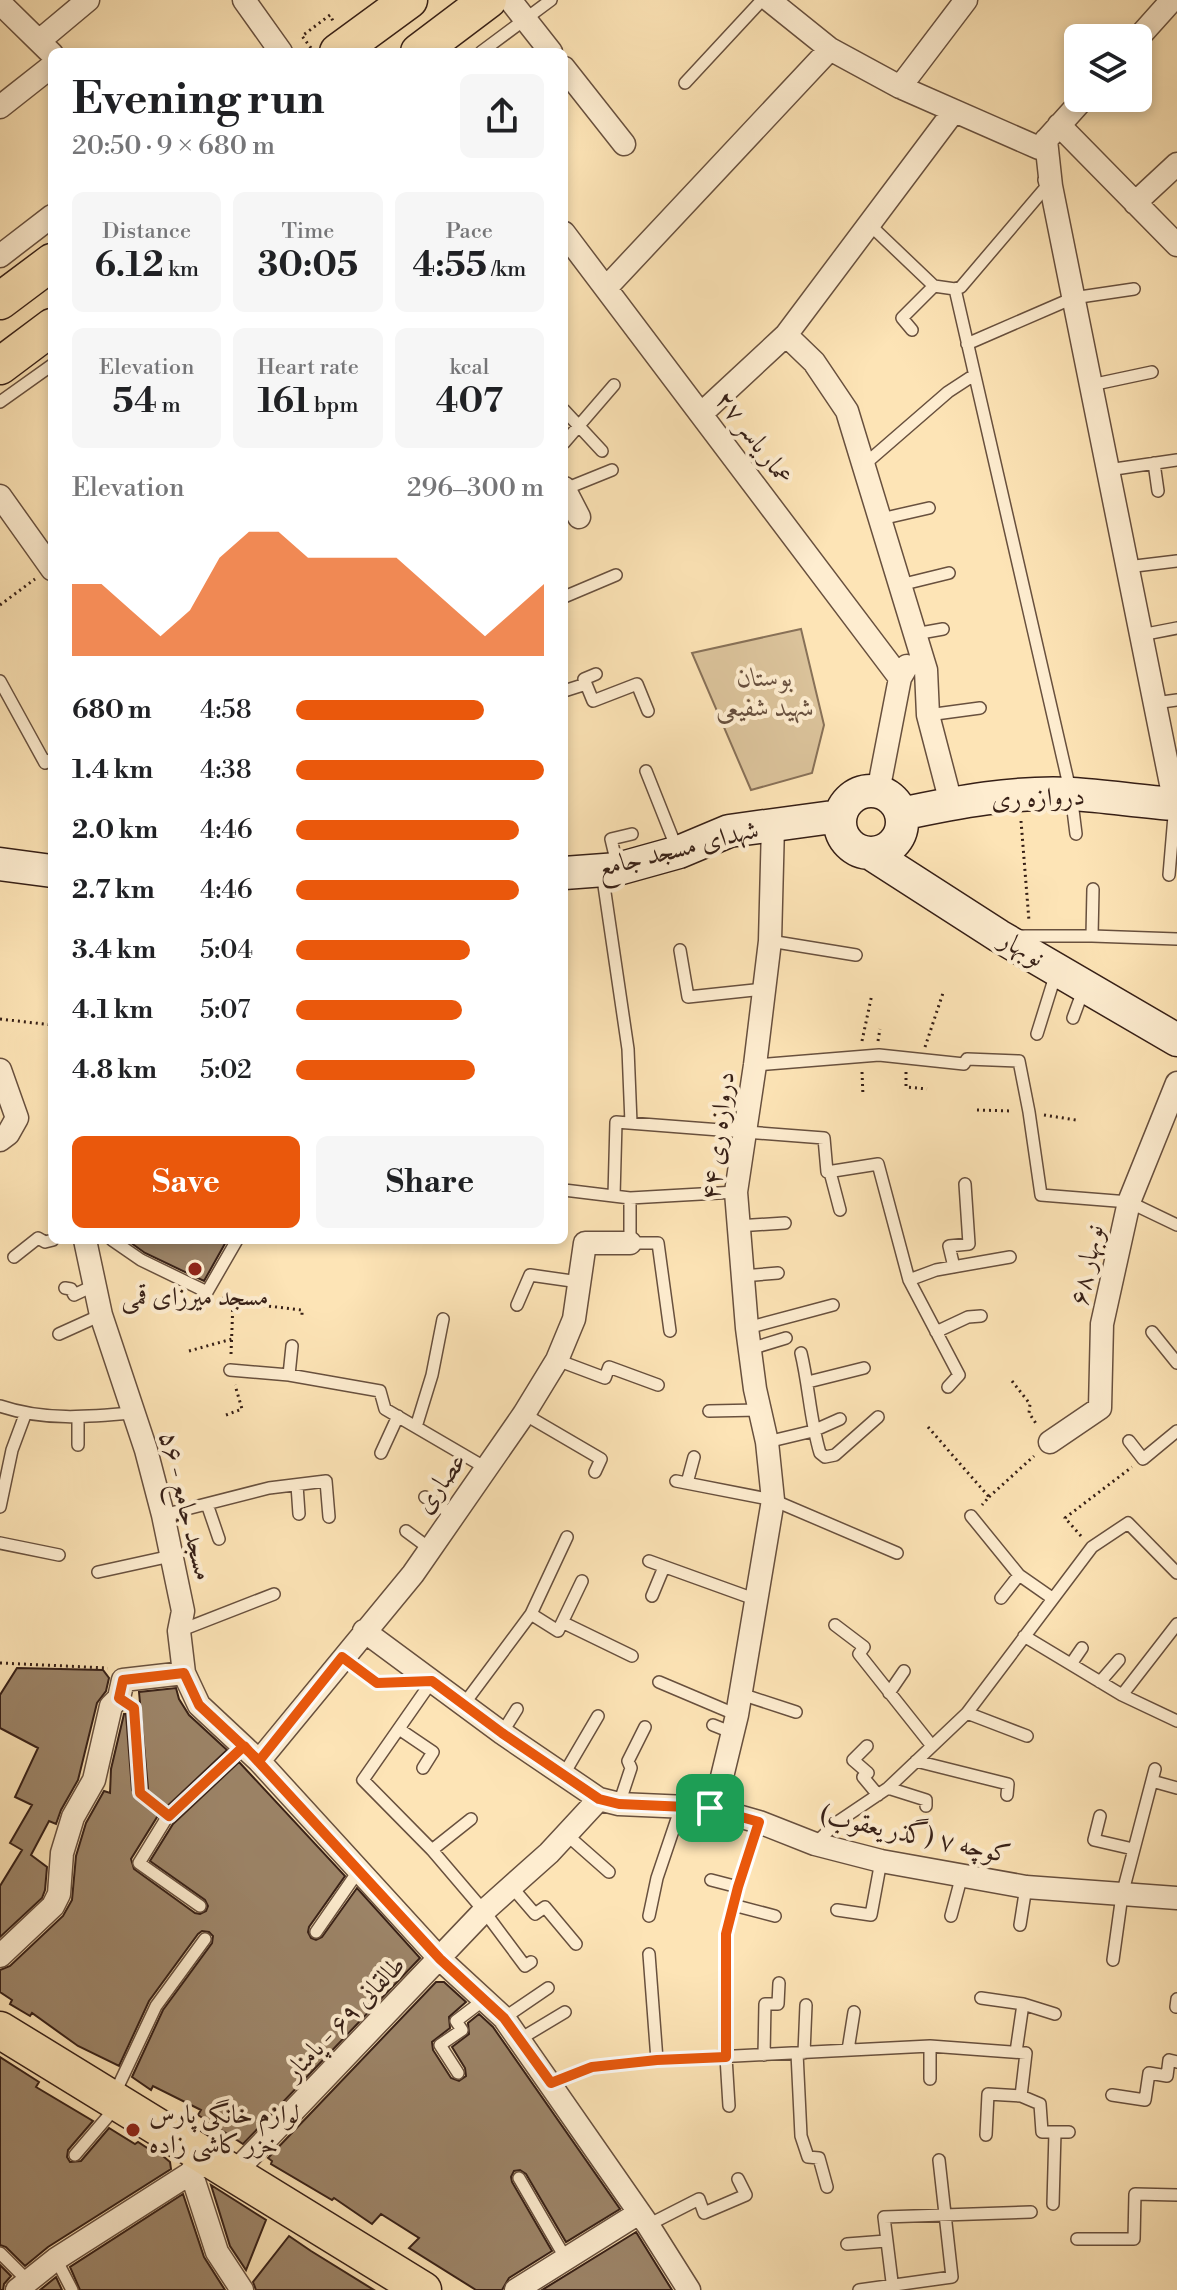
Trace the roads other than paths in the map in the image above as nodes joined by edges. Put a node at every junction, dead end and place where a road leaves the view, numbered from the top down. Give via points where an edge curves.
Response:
1 (88, 0) edge
2 (244, 0) edge
3 (488, 0) edge
4 (510, 0) edge
5 (551, 0) edge
6 (762, 0) edge
7 (769, 0) edge
8 (966, 0) edge
9 (1172, 0) edge
10 (0, 3) edge
11 (396, 4) edge
12 (525, 19) junction
13 (1151, 24) edge
14 (46, 47) edge
15 (278, 48) edge
16 (343, 48) edge
17 (427, 48) edge
18 (486, 48) edge
19 (548, 48) edge
20 (830, 49) junction
21 (48, 69) edge
22 (568, 73) edge
23 (685, 83) dead end
24 (900, 87) junction
25 (0, 107) edge
26 (954, 111) junction
27 (1071, 112) edge
28 (1048, 138) junction
29 (624, 144) dead end
30 (1177, 164) edge
31 (1135, 203) junction
32 (48, 219) edge
33 (869, 224) junction
34 (568, 238) edge
35 (1177, 245) edge
36 (0, 256) edge
37 (48, 265) edge
38 (934, 286) junction
39 (606, 288) junction
40 (955, 289) junction
41 (1134, 289) dead end
42 (1073, 298) junction
43 (0, 301) edge
44 (48, 330) edge
45 (912, 330) dead end
46 (786, 335) junction
47 (967, 344) junction
48 (0, 366) edge
49 (48, 368) edge
50 (1152, 372) dead end
51 (974, 375) junction
52 (614, 385) dead end
53 (1091, 385) junction
54 (0, 402) edge
55 (568, 414) edge
56 (701, 414) junction
57 (580, 425) junction
58 (568, 438) edge
59 (602, 451) dead end
60 (1177, 460) edge
61 (1154, 463) junction
62 (865, 464) junction
63 (612, 470) dead end
64 (1108, 470) junction
65 (568, 486) edge
66 (1158, 491) dead end
67 (0, 496) edge
68 (568, 496) edge
69 (929, 508) dead end
70 (579, 517) dead end
71 (881, 519) junction
72 (1177, 561) edge
73 (48, 564) edge
74 (1127, 567) junction
75 (949, 573) dead end
76 (616, 575) dead end
77 (900, 585) junction
78 (568, 595) edge
79 (1177, 628) edge
80 (943, 629) dead end
81 (915, 634) junction
82 (1141, 635) junction
83 (924, 664) junction
84 (596, 674) dead end
85 (900, 678) junction
86 (0, 681) edge
87 (586, 684) junction
88 (568, 690) edge
89 (1166, 702) edge
90 (980, 708) dead end
91 (648, 711) dead end
92 (928, 715) junction
93 (48, 761) edge
94 (646, 771) dead end
95 (1071, 794) junction
96 (889, 803) junction
97 (951, 803) junction
98 (1176, 804) edge
99 (840, 816) junction
100 (773, 825) junction
101 (632, 834) dead end
102 (1076, 834) dead end
103 (679, 852) junction
104 (870, 853) junction
105 (0, 864) edge
106 (48, 870) edge
107 (610, 870) junction
108 (568, 873) edge
109 (1169, 875) dead end
110 (1093, 889) dead end
111 (999, 936) junction
112 (1092, 936) junction
113 (1177, 939) edge
114 (770, 941) junction
115 (680, 950) dead end
116 (856, 955) dead end
117 (1057, 969) junction
118 (1085, 986) junction
119 (764, 989) junction
120 (1073, 1018) dead end
121 (1037, 1034) dead end
122 (1177, 1040) edge
123 (755, 1065) junction
124 (0, 1070) edge
125 (1177, 1083) edge
126 (631, 1123) junction
127 (745, 1130) junction
128 (0, 1140) edge
129 (830, 1172) junction
130 (965, 1184) dead end
131 (568, 1190) edge
132 (736, 1192) junction
133 (614, 1196) junction
134 (630, 1198) junction
135 (1129, 1202) junction
136 (840, 1210) dead end
137 (785, 1223) dead end
138 (1177, 1225) edge
139 (737, 1226) junction
140 (48, 1241) edge
141 (630, 1243) junction
142 (86, 1244) edge
143 (118, 1244) edge
144 (235, 1244) edge
145 (14, 1257) dead end
146 (1010, 1257) dead end
147 (954, 1267) junction
148 (778, 1273) dead end
149 (742, 1276) junction
150 (909, 1280) junction
151 (579, 1282) junction
152 (95, 1285) junction
153 (65, 1288) dead end
154 (517, 1305) dead end
155 (833, 1305) dead end
156 (101, 1315) junction
157 (981, 1316) dead end
158 (443, 1319) dead end
159 (670, 1331) dead end
160 (936, 1332) junction
161 (1152, 1332) dead end
162 (59, 1334) dead end
163 (786, 1338) dead end
164 (748, 1339) junction
165 (292, 1346) dead end
166 (801, 1353) dead end
167 (557, 1360) junction
168 (1177, 1363) edge
169 (864, 1368) dead end
170 (230, 1370) dead end
171 (289, 1375) junction
172 (808, 1382) junction
173 (658, 1385) dead end
174 (948, 1387) dead end
175 (0, 1406) edge
176 (759, 1410) junction
177 (709, 1411) dead end
178 (133, 1413) junction
179 (524, 1414) junction
180 (25, 1415) junction
181 (398, 1416) junction
182 (78, 1417) junction
183 (878, 1417) dead end
184 (840, 1419) dead end
185 (416, 1427) junction
186 (813, 1431) junction
187 (1175, 1437) edge
188 (1129, 1441) dead end
189 (767, 1442) junction
190 (1050, 1442) road end
191 (78, 1445) dead end
192 (6, 1448) edge
193 (381, 1453) dead end
194 (694, 1457) dead end
195 (486, 1468) junction
196 (595, 1472) dead end
197 (297, 1485) junction
198 (425, 1497) dead end
199 (773, 1500) junction
200 (1, 1501) edge
201 (207, 1504) junction
202 (299, 1514) dead end
203 (452, 1514) junction
204 (163, 1515) junction
205 (971, 1516) road end
206 (329, 1517) dead end
207 (406, 1531) dead end
208 (567, 1537) dead end
209 (219, 1539) dead end
210 (0, 1543) edge
211 (429, 1548) junction
212 (897, 1553) dead end
213 (59, 1555) dead end
214 (171, 1556) junction
215 (649, 1561) dead end
216 (664, 1567) junction
217 (98, 1572) dead end
218 (1177, 1573) edge
219 (1019, 1575) junction
220 (582, 1581) dead end
221 (274, 1594) dead end
222 (652, 1596) dead end
223 (1001, 1598) dead end
224 (1052, 1598) junction
225 (757, 1600) junction
226 (531, 1614) junction
227 (564, 1623) junction
228 (1177, 1624) edge
229 (835, 1625) dead end
230 (179, 1631) junction
231 (364, 1631) junction
232 (1024, 1636) junction
233 (1082, 1648) dead end
234 (632, 1656) dead end
235 (342, 1657) junction
236 (1119, 1660) dead end
237 (1071, 1664) junction
238 (904, 1671) dead end
239 (184, 1673) junction
240 (432, 1681) junction
241 (659, 1682) dead end
242 (1100, 1682) junction
243 (121, 1689) junction
244 (889, 1693) junction
245 (1122, 1695) junction
246 (464, 1704) junction
247 (517, 1709) dead end
248 (796, 1712) dead end
249 (967, 1713) junction
250 (598, 1716) dead end
251 (731, 1717) junction
252 (1177, 1721) edge
253 (645, 1727) dead end
254 (399, 1729) junction
255 (502, 1733) junction
256 (1027, 1736) dead end
257 (867, 1746) dead end
258 (932, 1746) junction
259 (252, 1753) junction
260 (916, 1761) junction
261 (423, 1768) dead end
262 (1155, 1769) dead end
263 (564, 1774) junction
264 (1152, 1781) junction
265 (1177, 1788) edge
266 (140, 1789) dead end
267 (883, 1791) junction
268 (1007, 1795) dead end
269 (609, 1801) junction
270 (926, 1806) dead end
271 (681, 1807) junction
272 (710, 1808) junction
273 (1100, 1816) dead end
274 (471, 1819) dead end
275 (759, 1822) junction
276 (567, 1835) junction
277 (815, 1844) junction
278 (1133, 1849) junction
279 (432, 1850) junction
280 (881, 1861) junction
281 (359, 1870) junction
282 (609, 1872) dead end
283 (962, 1875) junction
284 (711, 1880) dead end
285 (511, 1886) junction
286 (738, 1887) junction
287 (1026, 1887) junction
288 (1122, 1895) junction
289 (1177, 1898) edge
290 (733, 1905) junction
291 (200, 1906) dead end
292 (837, 1910) dead end
293 (484, 1911) junction
294 (649, 1916) dead end
295 (775, 1916) dead end
296 (951, 1916) dead end
297 (1020, 1925) dead end
298 (316, 1932) dead end
299 (205, 1939) dead end
300 (576, 1944) dead end
301 (649, 1954) dead end
302 (0, 1956) edge
303 (440, 1959) junction
304 (1113, 1960) dead end
305 (531, 1962) dead end
306 (779, 1983) dead end
307 (548, 1988) dead end
308 (981, 1998) dead end
309 (485, 1999) junction
310 (1023, 2004) junction
311 (806, 2005) dead end
312 (565, 2012) dead end
313 (854, 2012) dead end
314 (1055, 2014) dead end
315 (504, 2018) junction
316 (0, 2030) edge
317 (520, 2039) junction
318 (930, 2046) junction
319 (848, 2050) junction
320 (801, 2053) junction
321 (1021, 2053) junction
322 (764, 2055) junction
323 (726, 2057) junction
324 (657, 2060) junction
325 (1177, 2062) edge
326 (458, 2073) dead end
327 (930, 2079) dead end
328 (551, 2083) junction
329 (1112, 2095) dead end
330 (1021, 2096) junction
331 (116, 2101) junction
332 (729, 2106) dead end
333 (1055, 2132) junction
334 (1069, 2132) dead end
335 (986, 2135) dead end
336 (75, 2155) dead end
337 (939, 2160) dead end
338 (212, 2169) junction
339 (519, 2178) dead end
340 (738, 2179) dead end
341 (827, 2187) dead end
342 (1177, 2195) edge
343 (1053, 2204) dead end
344 (1031, 2212) dead end
345 (944, 2215) junction
346 (643, 2219) junction
347 (1077, 2239) dead end
348 (886, 2241) junction
349 (847, 2244) dead end
350 (0, 2253) edge
351 (56, 2259) junction
352 (566, 2259) junction
353 (22, 2286) edge
354 (920, 2286) edge
355 (683, 2288) edge
356 (893, 2288) edge
357 (72, 2290) edge
358 (242, 2290) edge
359 (423, 2290) edge
360 (516, 2290) edge
361 (859, 2290) edge

1 - 14 street
2 - 15 street
3 - 17 main road
4 - 12 street
5 - 12 lane
6 - 23 lane
7 - 20 street
8 - 24 street
9 - 13 street
10 - 14 street
11 - 16 main road
12 - 18 lane
12 - 19 street
20 - 24 street
20 - 39 street
21 - 25 street
22 - 29 street
24 - 26 street
26 - 28 street
26 - 33 street
27 - 28 street
28 - 31 street
28 - 40 lane via 1046,187
28 - 42 street via 1051,186
30 - 31 street
31 - 35 street
32 - 36 street
33 - 38 lane
33 - 46 street
34 - 39 street, عمار یاسر ۲۷
37 - 43 main road
38 - 40 lane
38 - 45 lane via 902,318
39 - 56 street, عمار یاسر ۲۷
40 - 47 lane
41 - 42 lane
42 - 47 lane
42 - 53 street
44 - 48 main road
46 - 56 street
46 - 62 street via 837,393
47 - 51 lane
49 - 54 lane
50 - 53 lane
51 - 62 lane
51 - 95 lane
52 - 57 lane
53 - 64 street
55 - 57 lane
56 - 85 street, عمار یاسر ۲۷
57 - 58 lane
57 - 59 lane
60 - 61 lane
61 - 64 lane
61 - 66 lane
62 - 71 street
63 - 65 lane
64 - 74 street
67 - 73 street
68 - 70 street
69 - 71 lane
71 - 77 street
72 - 74 lane
74 - 82 street
75 - 77 lane
76 - 78 lane
77 - 81 street
79 - 82 lane
80 - 81 lane
81 - 83 street
82 - 89 street
83 - 85 street via 910,663
83 - 92 street
84 - 87 lane via 584,679
85 - 96 street
86 - 93 lane
87 - 88 lane
87 - 91 lane via 593,701 637,684
89 - 98 street
90 - 92 lane
92 - 97 street
94 - 103 lane
95 - 97 main road, دروازه ری
95 - 98 main road, دروازه ری
95 - 102 lane
96 - 97 main road, دروازه ری
96 - 99 main road via 865,792 845,805
96 - 104 main road via 902,828 896,842
98 - 109 lane
99 - 100 main road, شهدای مسجد جامع
99 - 104 main road via 847,842
100 - 103 main road, شهدای مسجد جامع via 729,831
100 - 114 street, دروازه ری ۴۴
101 - 107 lane via 611,839
103 - 107 main road, شهدای مسجد جامع
104 - 111 main road, نوبهار
105 - 106 main road
107 - 108 main road, شهدای مسجد جامع
107 - 126 lane
110 - 112 lane
111 - 112 lane
111 - 117 main road, نوبهار
112 - 113 lane
114 - 116 lane
114 - 119 street, دروازه ری ۴۴
115 - 119 lane via 688,997
117 - 118 main road, نوبهار
117 - 121 lane
118 - 120 lane
118 - 122 main road, نوبهار
119 - 123 street, دروازه ری ۴۴
123 - 127 street, دروازه ری ۴۴
123 - 135 lane via 879,1055 964,1064 967,1059 1019,1061 1041,1195
124 - 128 street via 17,1118
125 - 135 street, نوبهار ۶۸
126 - 127 lane
126 - 133 lane via 616,1122
127 - 129 lane via 824,1138
127 - 132 street, دروازه ری ۴۴
129 - 136 lane
129 - 150 lane via 878,1164
130 - 147 lane via 969,1244 949,1246
131 - 133 lane
132 - 134 lane
132 - 139 street, دروازه ری ۴۴
133 - 134 lane
134 - 141 lane
135 - 138 lane
135 - 190 street, نوبهار ۶۸ via 1102,1324 1100,1408
137 - 139 lane
139 - 149 street, دروازه ری ۴۴
140 - 145 lane via 38,1238
141 - 151 street, عصاری via 585,1243
141 - 159 lane via 658,1243
142 - 152 street, ۵۶ - مسجد جامع
143 - 144 lane via 207,1292
146 - 147 lane
147 - 150 lane
148 - 149 lane
149 - 164 street, دروازه ری ۴۴
150 - 160 lane
151 - 154 lane via 530,1275
151 - 167 street, عصاری via 574,1319
152 - 153 lane via 74,1295
152 - 156 street, ۵۶ - مسجد جامع
155 - 164 lane
156 - 162 lane
156 - 178 street, ۵۶ - مسجد جامع
157 - 160 lane
158 - 185 lane
160 - 174 lane via 959,1375
161 - 168 lane
163 - 164 lane
164 - 176 street, دروازه ری ۴۴
165 - 171 lane
166 - 172 lane
167 - 173 lane via 605,1378 609,1367
167 - 179 street, عصاری
169 - 172 lane
170 - 171 lane
171 - 181 lane via 380,1391 385,1409
172 - 186 lane
175 - 180 lane
176 - 177 lane
176 - 189 street, دروازه ری ۴۴
178 - 182 lane
178 - 204 street, ۵۶ - مسجد جامع
179 - 195 street, عصاری
179 - 196 lane via 601,1459
180 - 182 lane
180 - 192 lane
181 - 185 lane
181 - 193 lane
182 - 191 lane
183 - 186 lane via 835,1455 820,1453
184 - 186 lane
185 - 195 lane
186 - 189 lane
187 - 188 lane via 1143,1459
189 - 199 street, دروازه ری ۴۴
192 - 200 lane
194 - 199 lane via 681,1482
195 - 203 street, عصاری
197 - 201 lane
197 - 202 lane
197 - 206 lane via 326,1481
198 - 203 lane
199 - 212 lane
199 - 225 street, دروازه ری ۴۴
201 - 204 lane
201 - 209 lane
203 - 211 street, عصاری
204 - 214 street, ۵۶ - مسجد جامع
205 - 219 lane
207 - 211 lane
208 - 226 lane
210 - 213 lane
211 - 231 street, عصاری
214 - 217 lane
214 - 230 street, ۵۶ - مسجد جامع via 183,1611
215 - 216 lane
216 - 222 lane
216 - 225 lane
218 - 224 lane via 1128,1523 1092,1547
219 - 223 lane
219 - 224 lane
220 - 227 lane
221 - 230 lane
224 - 232 lane
225 - 251 street, دروازه ری ۴۴
226 - 227 lane via 558,1631
226 - 246 lane
227 - 234 lane
228 - 245 lane
229 - 244 lane via 864,1647 859,1654
230 - 239 street, ۵۶ - مسجد جامع
231 - 235 street, عصاری
231 - 240 street
232 - 237 lane
232 - 249 lane
233 - 237 lane
235 - 240 lane via 377,1683
235 - 259 street, عصاری
236 - 242 lane
237 - 242 lane
238 - 244 lane
239 - 243 street
239 - 259 street, ۵۶ - مسجد جامع via 199,1705
240 - 246 street
240 - 254 lane
241 - 251 lane
242 - 245 lane
243 - 266 lane via 134,1708
243 - 302 street via 111,1706 94,1780 73,1817 62,1853 59,1894
244 - 258 lane
245 - 252 lane
246 - 255 street
247 - 255 lane
248 - 251 lane
249 - 256 lane
249 - 258 lane
250 - 263 lane
251 - 272 street, دروازه ری ۴۴ via 721,1781
253 - 269 lane via 628,1761 631,1768
254 - 261 lane via 433,1752
254 - 279 lane via 363,1780
255 - 263 street
257 - 267 lane via 853,1760 868,1773 863,1777
258 - 260 lane
259 - 281 street, ۵۶ - مسجد جامع
259 - 291 lane via 166,1819 139,1863
260 - 267 lane
260 - 268 lane via 1008,1784
262 - 264 lane
263 - 269 street
264 - 265 lane
264 - 278 lane
267 - 270 lane via 926,1800
267 - 277 lane
269 - 271 street, کوچه ۷ (گذر یعقوب)
269 - 276 street, طالقانی ۶۹ - پامنار
271 - 272 street, کوچه ۷ (گذر یعقوب)
271 - 294 lane
272 - 275 street, کوچه ۷ (گذر یعقوب)
273 - 278 lane via 1094,1840
274 - 279 lane
275 - 277 street, کوچه ۷ (گذر یعقوب)
275 - 286 lane
276 - 282 lane
276 - 285 street, طالقانی ۶۹ - پامنار
277 - 280 street, کوچه ۷ (گذر یعقوب)
278 - 288 lane
279 - 293 lane
280 - 283 street, کوچه ۷ (گذر یعقوب)
280 - 292 lane via 871,1915
281 - 298 lane
281 - 303 street, ۵۶ - مسجد جامع
283 - 287 street, کوچه ۷ (گذر یعقوب)
283 - 296 lane
284 - 286 lane
285 - 293 street, طالقانی ۶۹ - پامنار
285 - 300 lane via 535,1914 545,1907
286 - 290 lane
287 - 288 street, کوچه ۷ (گذر یعقوب)
287 - 297 lane
288 - 289 street, کوچه ۷ (گذر یعقوب)
288 - 304 lane
290 - 295 lane
290 - 323 lane via 726,1934
293 - 303 street, طالقانی ۶۹ - پامنار
293 - 305 lane via 525,1966
299 - 331 lane via 156,2006
301 - 324 lane
303 - 309 street, ۵۶ - مسجد جامع
303 - 338 street, طالقانی ۶۹ - پامنار
306 - 322 lane via 778,2004 765,2004
307 - 315 lane
308 - 310 lane
309 - 315 street, ۵۶ - مسجد جامع
309 - 326 lane via 456,2021 462,2030 440,2045
310 - 314 lane
310 - 321 lane
311 - 320 lane
312 - 317 lane
313 - 319 lane
315 - 317 street, ۵۶ - مسجد جامع
316 - 331 main road
317 - 328 street, ۵۶ - مسجد جامع
318 - 319 lane
318 - 321 lane
318 - 327 lane
319 - 320 lane
320 - 322 lane
320 - 341 lane via 801,2136 808,2157 819,2158
321 - 330 lane
322 - 323 lane
323 - 324 lane
323 - 332 lane
324 - 328 lane via 592,2067
325 - 329 lane via 1169,2060 1167,2076 1149,2073 1145,2100
328 - 346 street, ۵۶ - مسجد جامع
330 - 333 lane via 1040,2104 1042,2132
330 - 335 lane via 988,2094
331 - 336 lane
331 - 338 main road
333 - 334 lane
333 - 343 lane
337 - 345 lane
338 - 351 street, طالقانی ۶۹ - پامنار
338 - 358 street via 217,2252
338 - 359 main road
339 - 352 lane
340 - 346 lane via 746,2195 704,2213 699,2199
342 - 347 lane via 1135,2194 1134,2239
344 - 345 lane
345 - 348 lane via 884,2217
345 - 354 lane via 952,2277
346 - 352 street
346 - 355 street, ۵۶ - مسجد جامع
348 - 349 lane
348 - 356 lane
350 - 353 lane
351 - 353 street, طالقانی ۶۹ - پامنار
351 - 357 lane
352 - 360 street
354 - 356 lane
356 - 361 lane

